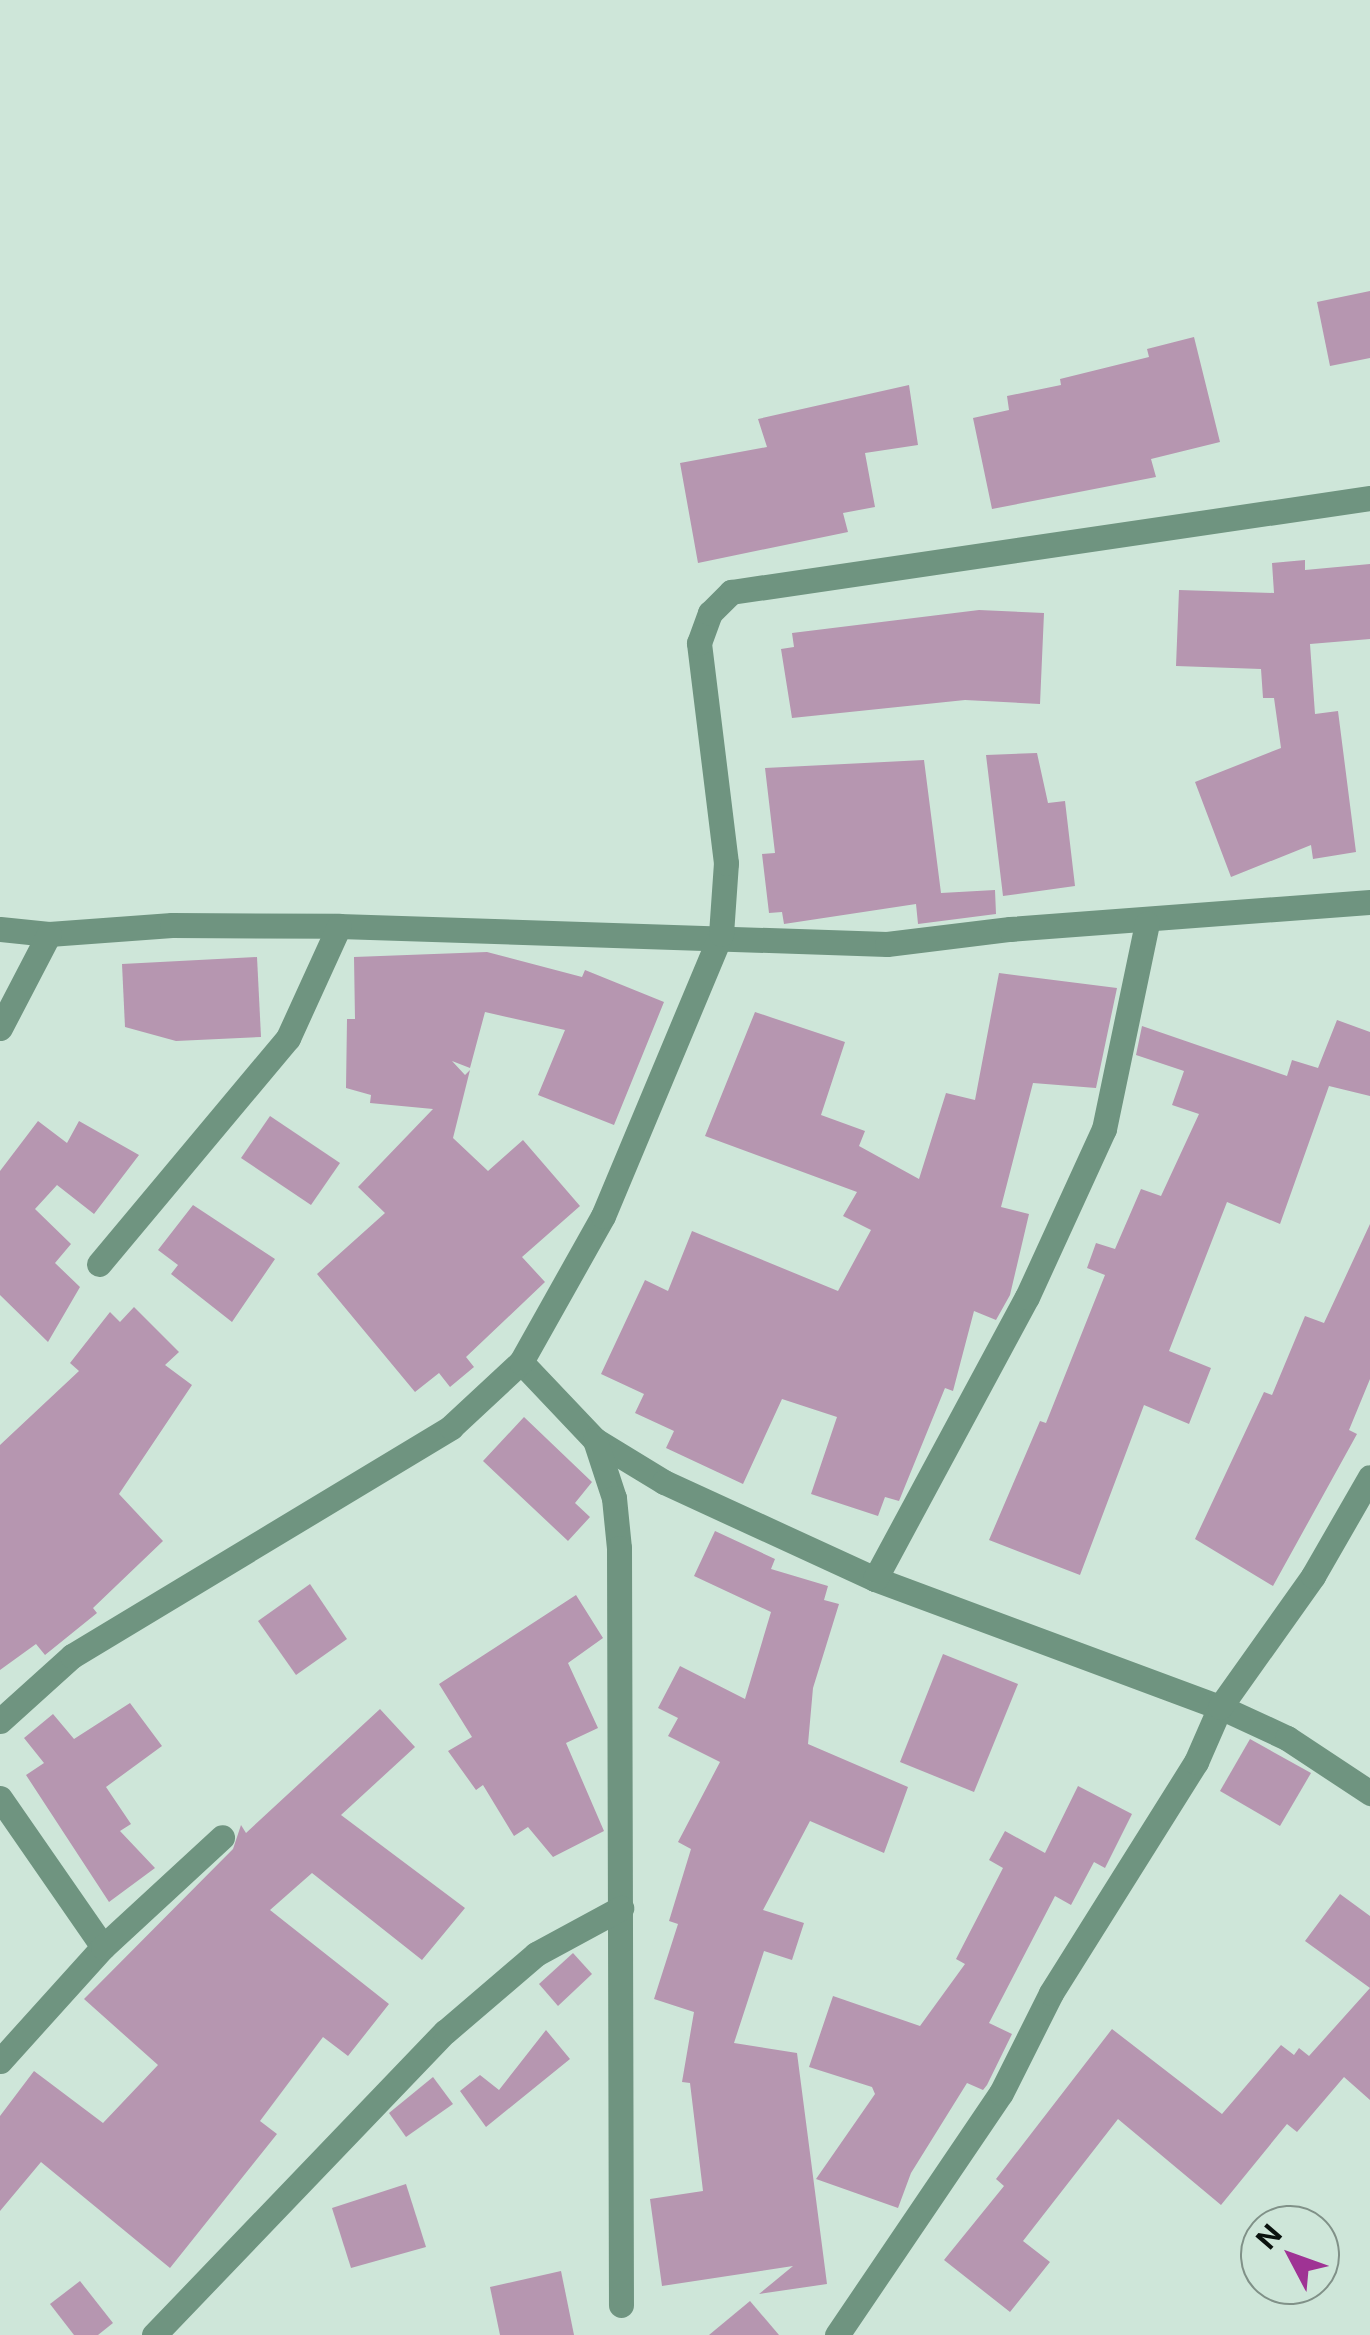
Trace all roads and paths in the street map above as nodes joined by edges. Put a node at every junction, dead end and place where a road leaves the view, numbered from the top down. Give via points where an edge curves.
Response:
1 (1370, 498) edge
2 (1370, 902) edge
3 (1147, 923) junction
4 (339, 926) junction
5 (0, 929) edge
6 (49, 934) junction
7 (721, 934) junction
8 (0, 1028) edge
9 (100, 1264) dead end
10 (521, 1362) junction
11 (595, 1440) junction
12 (1370, 1476) edge
13 (874, 1578) junction
14 (1220, 1708) junction
15 (0, 1721) edge
16 (1370, 1793) edge
17 (0, 1798) edge
18 (222, 1837) dead end
19 (621, 1908) junction
20 (103, 1947) junction
21 (0, 2062) edge
22 (620, 2305) dead end
23 (154, 2335) edge
24 (837, 2335) edge

1 - 7 street via 731,592 710,613 699,643 726,863
2 - 3 street
3 - 7 street via 1010,928 887,944 789,944
3 - 13 street via 1104,1130 1027,1298
4 - 6 street via 172,925
4 - 7 street
4 - 9 street via 288,1038
5 - 6 street
6 - 8 street
7 - 10 street via 603,1216
10 - 11 street
10 - 15 street via 451,1426 72,1656
11 - 13 street via 664,1482
11 - 19 street via 614,1498 619,1548
12 - 14 street via 1313,1576
13 - 14 street
14 - 16 street via 1286,1738
14 - 24 street via 1196,1762 1050,1993 1001,2093
17 - 20 street
18 - 20 street
19 - 22 street
19 - 23 street via 536,1954 446,2032
20 - 21 street

